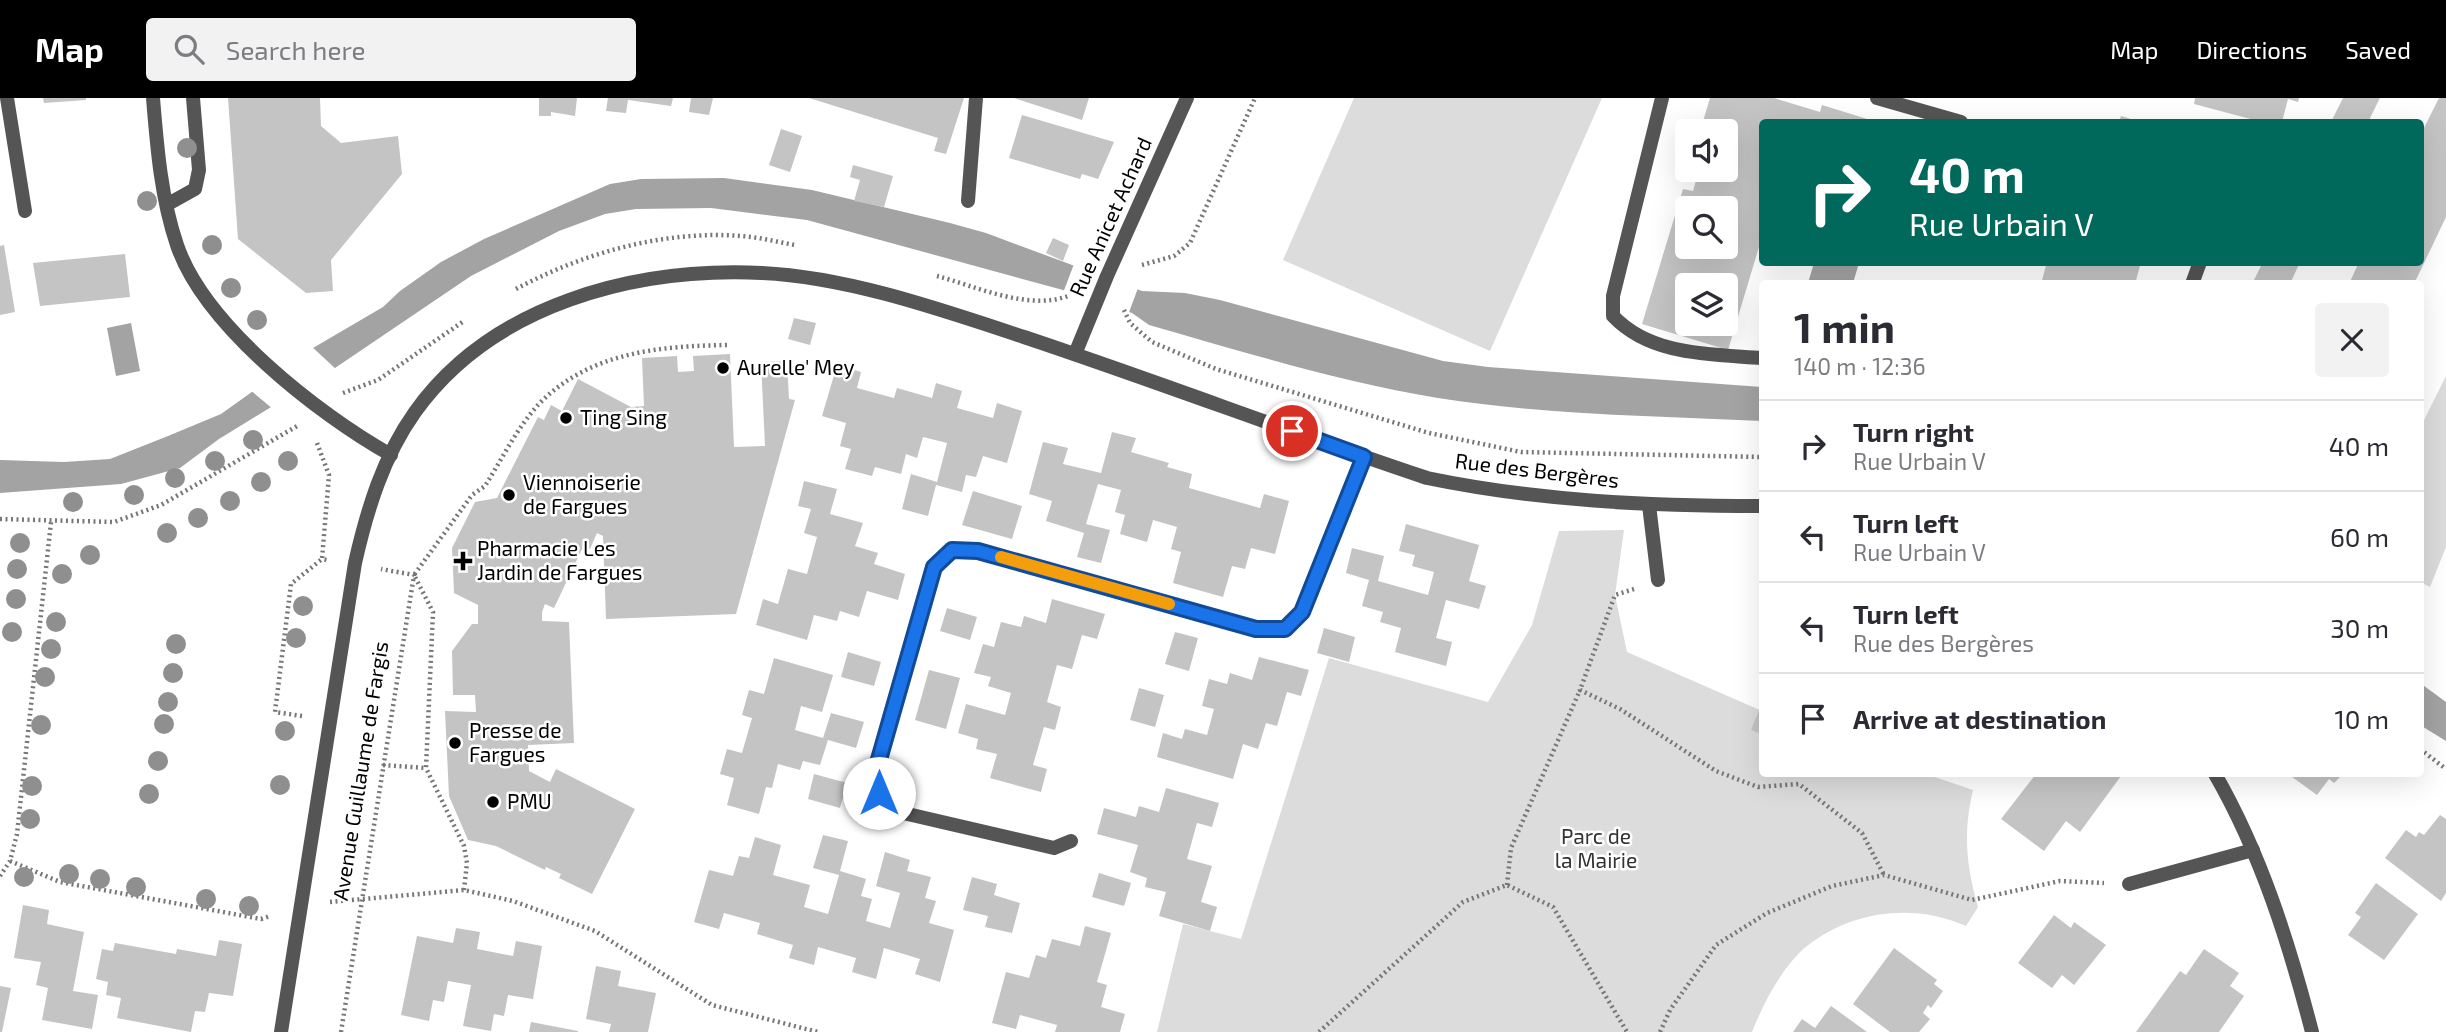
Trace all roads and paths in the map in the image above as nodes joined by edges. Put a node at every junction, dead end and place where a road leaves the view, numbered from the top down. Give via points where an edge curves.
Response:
1 (7, 98) edge
2 (153, 98) edge
3 (193, 98) edge
4 (976, 98) edge
5 (1187, 98) edge
6 (1255, 98) edge
7 (1662, 98) edge
8 (1877, 98) edge
9 (1950, 119) edge
10 (968, 201) dead end
11 (168, 204) junction
12 (24, 211) dead end
13 (1137, 266) dead end
14 (1124, 315) dead end
15 (728, 345) dead end
16 (1076, 354) junction
17 (1759, 358) edge
18 (300, 424) dead end
19 (308, 432) dead end
20 (317, 441) dead end
21 (391, 455) junction
22 (1364, 457) junction
23 (1759, 457) edge
24 (1649, 505) junction
25 (1759, 506) edge
26 (51, 522) dead end
27 (322, 559) junction
28 (355, 563) junction
29 (414, 575) junction
30 (1658, 580) joint
31 (1580, 690) junction
32 (303, 716) dead end
33 (2424, 752) edge
34 (383, 765) junction
35 (426, 768) junction
36 (2446, 769) edge
37 (2216, 777) edge
38 (1071, 841) dead end
39 (2253, 850) junction
40 (10, 861) junction
41 (1884, 875) junction
42 (0, 876) edge
43 (2129, 884) joint
44 (1507, 885) junction
45 (464, 890) junction
46 (364, 897) junction
47 (303, 906) junction
48 (281, 1032) edge
49 (341, 1032) edge
50 (818, 1032) edge
51 (1319, 1032) edge
52 (1627, 1032) edge
53 (1660, 1032) edge
54 (2312, 1032) edge

1 - 12 street
2 - 11 street via 158,165
3 - 11 street via 199,170 195,189
4 - 10 street
5 - 16 street, Rue Anicet Achard
6 - 13 path via 1190,243 1174,256
7 - 17 street via 1612,296 1613,316 1627,331 1650,344
8 - 9 street
11 - 21 street via 177,245 194,282 220,317 303,394
14 - 23 path via 1152,342 1216,369 1429,433 1521,452
15 - 29 path via 653,349 595,364 570,379 539,405 485,486 472,495
16 - 21 street, Avenue Guillaume de Fargis via 946,312 833,284 762,273 660,276 596,289 542,311 477,349 413,414
16 - 22 street, Rue des Bergères
18 - 19 path
20 - 27 path via 329,475
21 - 28 street, Avenue Guillaume de Fargis via 369,502
22 - 24 street, Rue des Bergères via 1427,478 1491,491
22 - 38 street via 1302,612 1285,629 1256,629 978,551 952,550 934,567 878,763 879,793 898,812 1054,848
24 - 25 street, Rue des Bergères
24 - 30 street
26 - 40 path via 17,834
27 - 28 path
27 - 32 path via 291,584 275,712
28 - 29 path
28 - 47 street, Avenue Guillaume de Fargis
29 - 34 path, Avenue Guillaume de Fargis
29 - 35 path via 433,612
30 - 31 path via 1615,596
31 - 41 path via 1620,709 1716,771 1758,787 1799,784 1862,834
31 - 44 path via 1511,848
33 - 36 path
34 - 35 path
34 - 46 path, Avenue Guillaume de Fargis
35 - 45 path via 464,846
37 - 39 street
39 - 43 street
39 - 54 street
40 - 42 path
40 - 47 path via 60,882 261,919
41 - 43 path via 1972,900 2060,880
41 - 53 path via 1832,886 1767,913 1716,945
44 - 51 path via 1463,902
44 - 52 path via 1553,908
45 - 46 path
45 - 50 path via 513,901 595,931 712,1005
46 - 47 path
46 - 49 path, Avenue Guillaume de Fargis
47 - 48 street, Avenue Guillaume de Fargis

